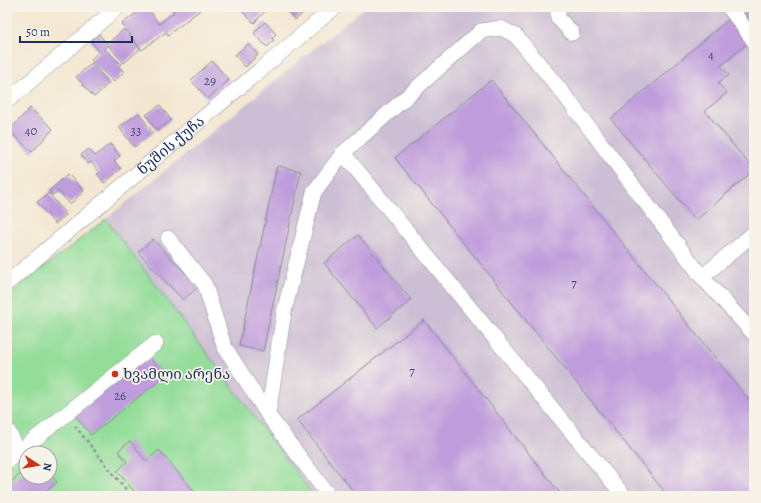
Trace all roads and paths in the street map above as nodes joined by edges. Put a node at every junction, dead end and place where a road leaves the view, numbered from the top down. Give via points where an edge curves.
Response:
1 (118, 7) edge
2 (335, 7) edge
3 (558, 7) edge
4 (729, 7) edge
5 (572, 33) dead end
6 (754, 40) edge
7 (7, 101) edge
8 (343, 153) junction
9 (754, 233) edge
10 (168, 238) dead end
11 (702, 277) junction
12 (7, 283) edge
13 (754, 334) edge
14 (156, 343) dead end
15 (66, 414) junction
16 (268, 415) junction
17 (7, 429) edge
18 (13, 457) edge
19 (132, 496) edge
20 (329, 496) edge
21 (624, 496) edge

1 - 7 street
2 - 12 street, ნუშის ქუჩა
3 - 5 street via 558,18
4 - 6 street
8 - 11 street via 481,31 501,28 516,36 562,92
8 - 16 street via 314,192 284,312
8 - 21 street
9 - 11 street
10 - 16 street via 204,285 224,346
11 - 13 street
14 - 15 street
15 - 18 street
15 - 19 path
16 - 20 street
17 - 18 street

